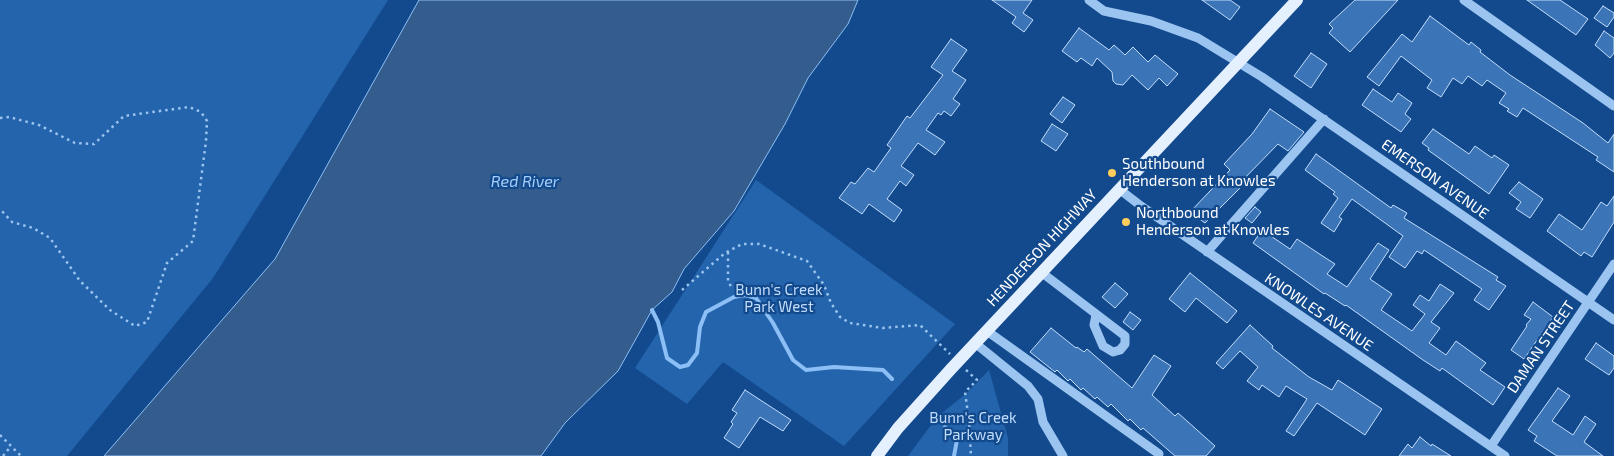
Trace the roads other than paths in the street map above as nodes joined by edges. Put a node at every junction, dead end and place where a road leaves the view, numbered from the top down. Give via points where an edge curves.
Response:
1 (1089, 0) edge
2 (1297, 0) edge
3 (1464, 0) edge
4 (1287, 5) edge
5 (1238, 63) junction
6 (1614, 106) edge
7 (1324, 119) junction
8 (1119, 189) junction
9 (1207, 252) junction
10 (1614, 264) edge
11 (1041, 272) junction
12 (1588, 302) junction
13 (1096, 315) dead end
14 (1614, 320) edge
15 (987, 331) junction
16 (975, 343) junction
17 (1491, 446) junction
18 (1159, 454) dead end
19 (877, 456) edge
20 (1063, 456) edge
21 (1505, 456) edge

1 - 5 street, EMERSON AVENUE via 1104,12 1151,21 1198,38
2 - 4 main road, HENDERSON HIGHWAY
3 - 6 street
4 - 5 main road, HENDERSON HIGHWAY
5 - 7 street, EMERSON AVENUE
5 - 8 main road, HENDERSON HIGHWAY
7 - 9 street
7 - 12 street, EMERSON AVENUE
8 - 9 street, KNOWLES AVENUE
8 - 11 main road, HENDERSON HIGHWAY
9 - 17 street, KNOWLES AVENUE
10 - 12 street, DAMAN STREET
11 - 13 street
11 - 15 main road, HENDERSON HIGHWAY
12 - 14 street, EMERSON AVENUE
12 - 17 street, DAMAN STREET
15 - 16 main road, HENDERSON HIGHWAY
15 - 18 street
16 - 19 main road, HENDERSON HIGHWAY
16 - 20 street via 1028,386 1038,399 1043,422
17 - 21 street, KNOWLES AVENUE

